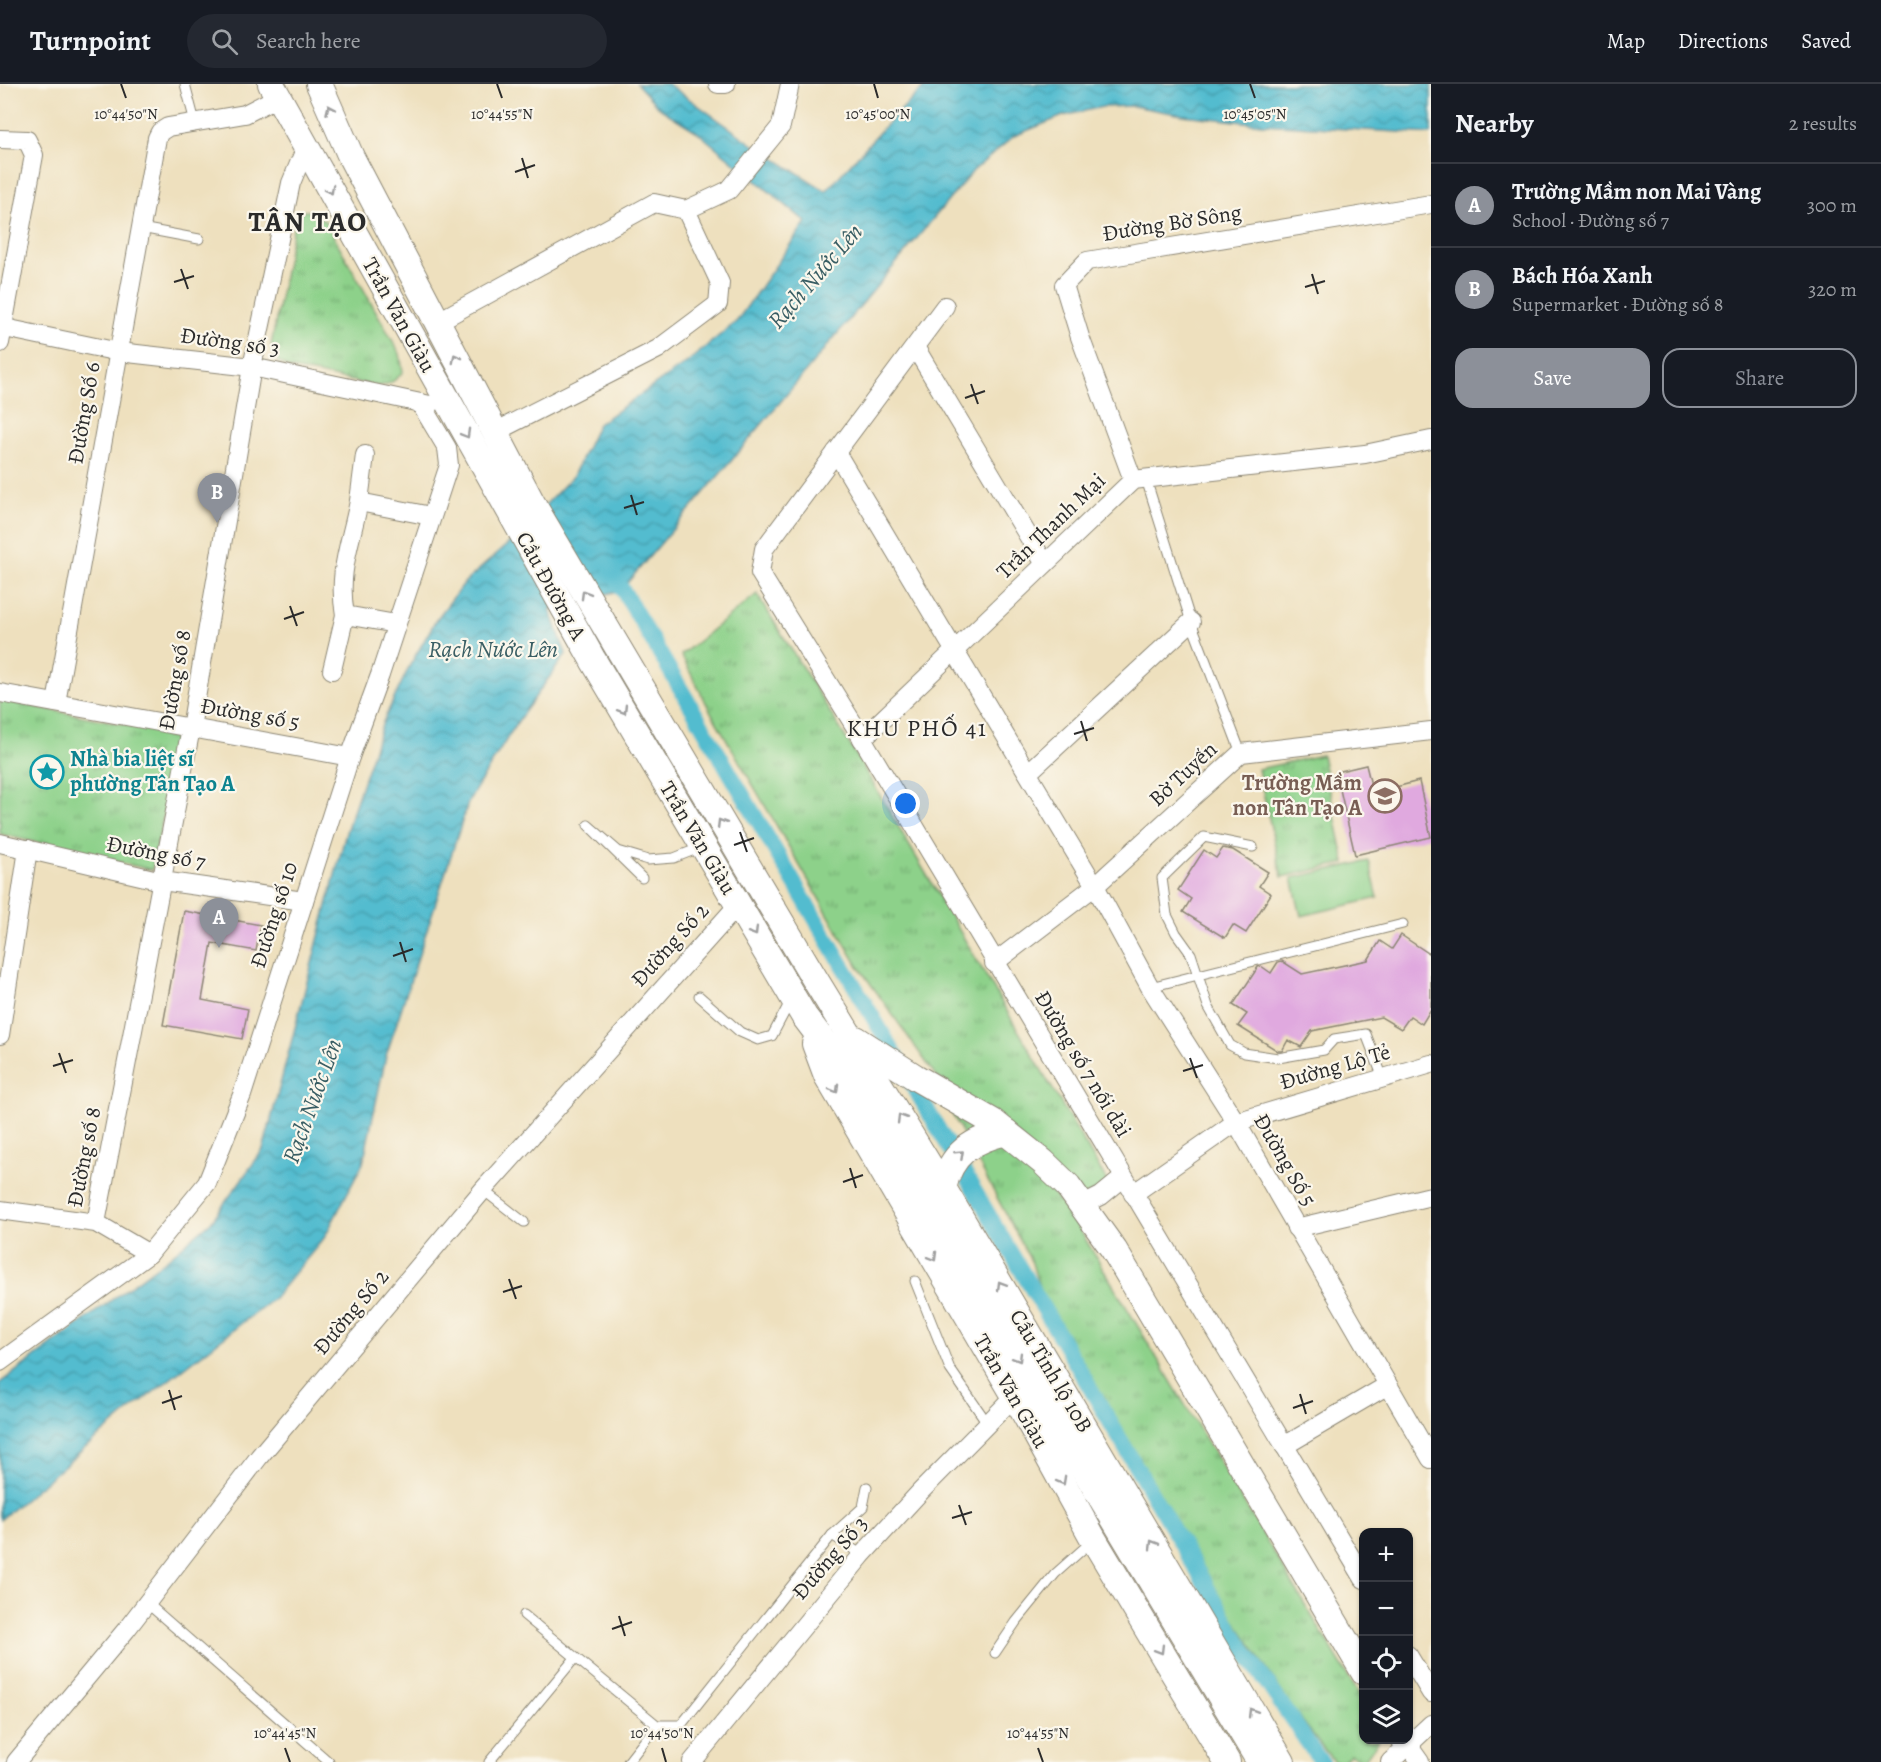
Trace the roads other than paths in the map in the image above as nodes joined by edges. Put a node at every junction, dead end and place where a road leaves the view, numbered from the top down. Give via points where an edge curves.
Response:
1 (185, 84) edge
2 (319, 84) edge
3 (718, 84) edge
4 (726, 84) edge
5 (790, 84) edge
6 (274, 90) edge
7 (195, 122) junction
8 (0, 139) edge
9 (306, 147) junction
10 (1431, 204) edge
11 (686, 210) junction
12 (141, 228) junction
13 (199, 239) dead end
14 (945, 306) dead end
15 (438, 322) junction
16 (1, 333) edge
17 (915, 347) junction
18 (119, 352) junction
19 (252, 367) junction
20 (420, 403) junction
21 (452, 410) junction
22 (495, 432) junction
23 (1431, 440) edge
24 (836, 453) junction
25 (365, 455) dead end
26 (1140, 480) junction
27 (359, 502) junction
28 (521, 508) junction
29 (431, 516) junction
30 (1045, 564) junction
31 (345, 615) junction
32 (1191, 622) junction
33 (396, 624) junction
34 (614, 644) joint
35 (954, 651) junction
36 (593, 660) joint
37 (332, 670) dead end
38 (0, 693) edge
39 (56, 703) junction
40 (191, 728) junction
41 (1431, 731) edge
42 (862, 739) junction
43 (1241, 753) junction
44 (350, 757) junction
45 (1028, 772) junction
46 (0, 843) edge
47 (703, 846) junction
48 (1253, 847) dead end
49 (28, 849) junction
50 (642, 878) dead end
51 (162, 881) junction
52 (1095, 886) junction
53 (304, 901) junction
54 (738, 905) junction
55 (1403, 924) dead end
56 (994, 963) junction
57 (1198, 975) junction
58 (816, 981) joint
59 (1150, 987) junction
60 (699, 996) dead end
61 (798, 1006) junction
62 (0, 1035) edge
63 (851, 1035) junction
64 (822, 1040) joint
65 (1431, 1064) edge
66 (1383, 1078) junction
67 (1236, 1122) junction
68 (997, 1130) junction
69 (1123, 1178) junction
70 (943, 1188) junction
71 (483, 1190) junction
72 (1133, 1194) junction
73 (1428, 1202) edge
74 (1083, 1205) junction
75 (0, 1210) edge
76 (524, 1222) dead end
77 (96, 1223) junction
78 (1296, 1228) junction
79 (149, 1254) junction
80 (915, 1281) dead end
81 (0, 1362) edge
82 (1388, 1385) junction
83 (1015, 1396) junction
84 (988, 1424) junction
85 (1284, 1446) junction
86 (1431, 1459) edge
87 (867, 1487) dead end
88 (832, 1535) junction
89 (1094, 1540) junction
90 (862, 1555) junction
91 (1359, 1572) edge
92 (147, 1604) junction
93 (524, 1615) dead end
94 (995, 1653) dead end
95 (575, 1658) junction
96 (1413, 1663) edge
97 (1359, 1664) edge
98 (1431, 1693) edge
99 (1431, 1724) edge
100 (657, 1725) junction
101 (1406, 1752) edge
102 (15, 1762) edge
103 (329, 1762) edge
104 (489, 1762) edge
105 (628, 1762) edge
106 (692, 1762) edge
107 (1227, 1762) edge
108 (1260, 1762) edge
109 (1282, 1762) edge

1 - 7 lane
15 -> 2 main road, Trần Văn Giàu via 351,157
3 - 4 street
5 - 11 street via 781,126 729,190
6 - 7 street via 245,114
6 - 9 main road, Trần Văn Giàu
7 - 12 street, Đường Số 6 via 160,132
8 - 16 street via 27,140 34,155
9 - 19 street, Đường số 8 via 291,183
9 -> 21 main road, Trần Văn Giàu
10 - 26 street, Đường Bờ Sông via 1087,261 1064,285 1080,337
11 - 15 street via 654,203
11 - 22 street via 720,283 718,304 658,349
12 - 13 lane
12 - 18 street, Đường Số 6
14 - 17 street
22 -> 15 main road, Trần Văn Giàu
16 - 18 street, Đường số 3
17 - 24 street
17 - 30 street
18 - 19 street, Đường số 3
18 - 39 street, Đường Số 6
19 - 20 street, Đường số 3
19 - 40 street, Đường số 8
20 - 21 street, Đường số 3
20 - 29 street, Đường số 10 via 447,448 449,465
21 -> 28 main road, Trần Văn Giàu
22 - 28 main road, Trần Văn Giàu
23 - 26 street via 1365,454
24 - 35 street, Đường Số 5
24 - 42 street, Đường số 7 nối dài via 764,549 760,573
25 - 27 street
26 - 30 street, Trần Thanh Mại
26 - 32 lane
27 - 29 street
27 - 31 street via 345,561 341,594
34 -> 28 main road, Cầu Đường A
28 - 36 main road, Cầu Đường A
29 - 33 street, Đường số 10
30 - 35 street, Trần Thanh Mại
31 - 33 street
31 - 37 street
32 - 43 lane
32 - 45 street
33 - 44 street, Đường số 10
58 -> 34 main road, Trần Văn Giàu
35 - 42 street, Trần Thanh Mại
35 - 45 street, Đường Số 5
36 -> 47 main road, Trần Văn Giàu
38 - 39 street, Đường số 5
39 - 40 street, Đường số 5
40 - 44 street, Đường số 5
40 - 51 street, Đường số 8
41 - 43 street, Bờ Tuyến
42 - 56 street, Đường số 7 nối dài
43 - 52 street, Bờ Tuyến
44 - 53 street, Đường số 10
45 - 52 street, Đường Số 5
46 - 49 street, Đường số 7
47 - 50 lane via 674,858 648,860 618,851 588,825
47 - 54 main road, Trần Văn Giàu
48 - 57 lane via 1204,837 1162,878 1167,915 1191,954
49 - 51 street, Đường số 7
49 - 62 street
51 - 53 street, Đường số 7
51 - 77 street, Đường số 8
52 - 56 street, Bờ Tuyến
52 - 59 street, Đường Số 5
53 - 79 street, Đường số 10 via 242,1095 207,1183
54 -> 61 main road, Trần Văn Giàu
54 - 71 street, Đường Số 2
55 - 57 lane
56 - 69 street, Đường số 7 nối dài
57 - 59 lane
57 - 66 lane via 1208,1006 1230,1045 1244,1053 1278,1058 1324,1050 1334,1039 1366,1034
58 - 63 main road, Cầu Tỉnh lộ 10B
59 - 67 street, Đường Số 5
60 - 61 lane via 741,1032 758,1040 772,1036 785,1014
61 - 64 main road, Trần Văn Giàu
61 -> 83 main road, Trần Văn Giàu via 827,1076
63 - 68 main road
70 -> 63 main road, Cầu Tỉnh lộ 10B
64 -> 108 main road, Cầu Tỉnh lộ 10B via 842,1066
65 - 66 street, Đường Lộ Tẻ
66 - 67 street, Đường Lộ Tẻ
67 - 72 street, Đường Lộ Tẻ
67 - 78 street, Đường Số 5
70 -> 68 main road via 952,1162 963,1150
68 - 74 main road via 1043,1162
69 - 72 street, Đường số 7 nối dài
69 - 74 street
109 -> 70 main road, Cầu Tỉnh lộ 10B
71 - 76 lane
71 - 92 street, Đường Số 2 via 259,1457
72 - 85 street, Đường số 7 nối dài
73 - 78 street
74 - 97 main road via 1114,1250
75 - 77 street
77 - 79 street
78 - 82 street, Đường Số 5
79 - 81 street, Đường số 10
80 - 84 lane via 950,1369
82 - 85 street
82 - 86 street, Đường Số 5
83 - 84 street, Đường Số 3
83 -> 89 main road, Trần Văn Giàu
84 - 90 street, Đường Số 3
85 - 91 street, Đường số 7 nối dài
87 - 88 lane via 862,1507
88 - 90 lane
88 - 100 lane via 681,1725
89 - 94 lane via 1054,1574
89 -> 107 main road, Trần Văn Giàu
90 - 106 street, Đường Số 3
92 - 102 street, Đường Số 2
92 - 103 lane
93 - 95 lane
95 - 100 lane
95 - 104 lane
96 - 98 street
99 - 101 street
100 - 105 lane

